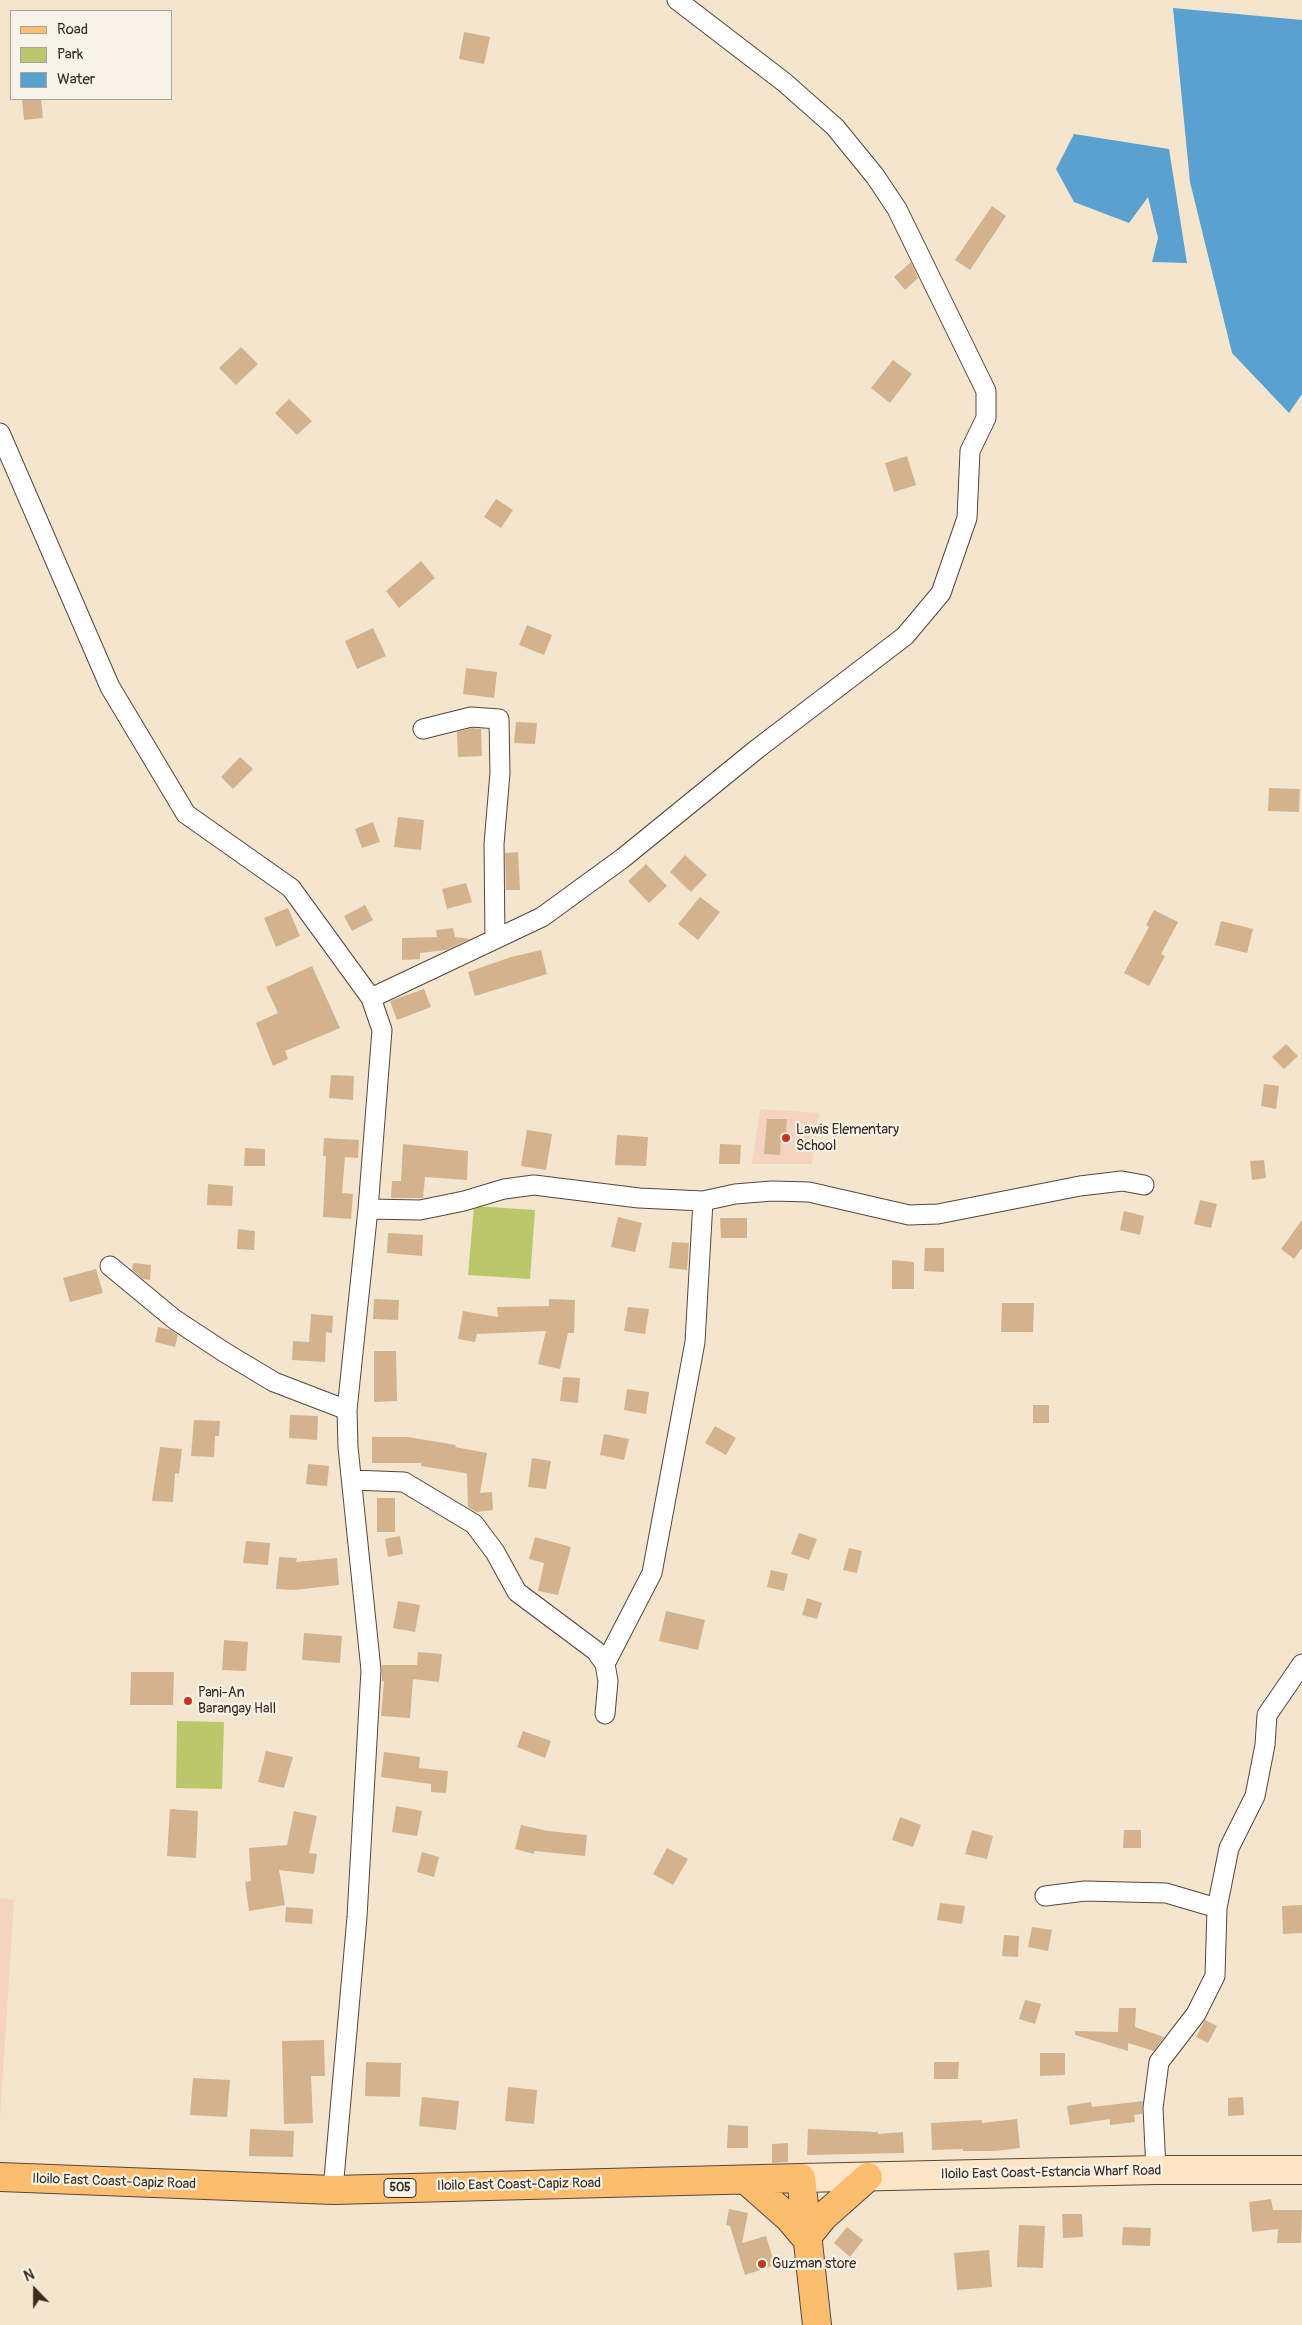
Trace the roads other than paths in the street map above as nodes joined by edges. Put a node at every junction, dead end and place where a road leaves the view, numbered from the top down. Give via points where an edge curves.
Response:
1 (677, 0) edge
2 (0, 433) edge
3 (423, 729) dead end
4 (495, 939) junction
5 (370, 998) junction
6 (1144, 1185) dead end
7 (703, 1201) junction
8 (368, 1209) junction
9 (110, 1266) dead end
10 (347, 1410) junction
11 (352, 1480) junction
12 (604, 1664) junction
13 (1302, 1664) edge
14 (605, 1714) dead end
15 (1045, 1896) dead end
16 (1217, 1908) junction
17 (1156, 2170) junction
18 (1302, 2170) edge
19 (0, 2177) edge
20 (868, 2177) junction
21 (801, 2178) junction
22 (746, 2180) junction
23 (333, 2190) junction
24 (806, 2238) junction
25 (817, 2325) edge

1 - 4 street via 784,82 835,127 897,209 986,391 986,418 970,451 967,518 941,593 905,636 756,749 623,858 542,917
2 - 5 street via 110,687 186,814 291,888
3 - 4 street via 471,717 499,719 500,773 494,844
4 - 5 street
5 - 8 street via 382,1030
6 - 7 street via 1122,1181 1080,1186 989,1205 909,1215 809,1192 735,1194
7 - 8 street via 639,1198 534,1185 504,1189 420,1210
7 - 12 street via 695,1342 652,1573
8 - 10 street
9 - 10 street via 174,1319 274,1382
10 - 11 street
11 - 12 street via 404,1482 474,1524 495,1552 517,1592 596,1651
11 - 23 street via 371,1670 357,1917
12 - 14 street via 608,1680
13 - 16 street via 1267,1715 1266,1745 1255,1796 1229,1848
15 - 16 street via 1085,1891 1166,1893
16 - 17 street via 1215,1976 1196,2014 1159,2062 1153,2108
17 - 18 main road, Iloilo East Coast-Estancia Wharf Road
17 - 20 main road, Iloilo East Coast-Estancia Wharf Road
19 - 23 main road, Iloilo East Coast-Capiz Road / 505
20 - 21 main road, Iloilo East Coast-Estancia Wharf Road
20 - 24 main road via 824,2216
21 - 22 main road, Iloilo East Coast-Capiz Road / 505
21 - 24 main road
22 - 23 main road, Iloilo East Coast-Capiz Road / 505
22 - 24 main road via 789,2218
24 - 25 main road

